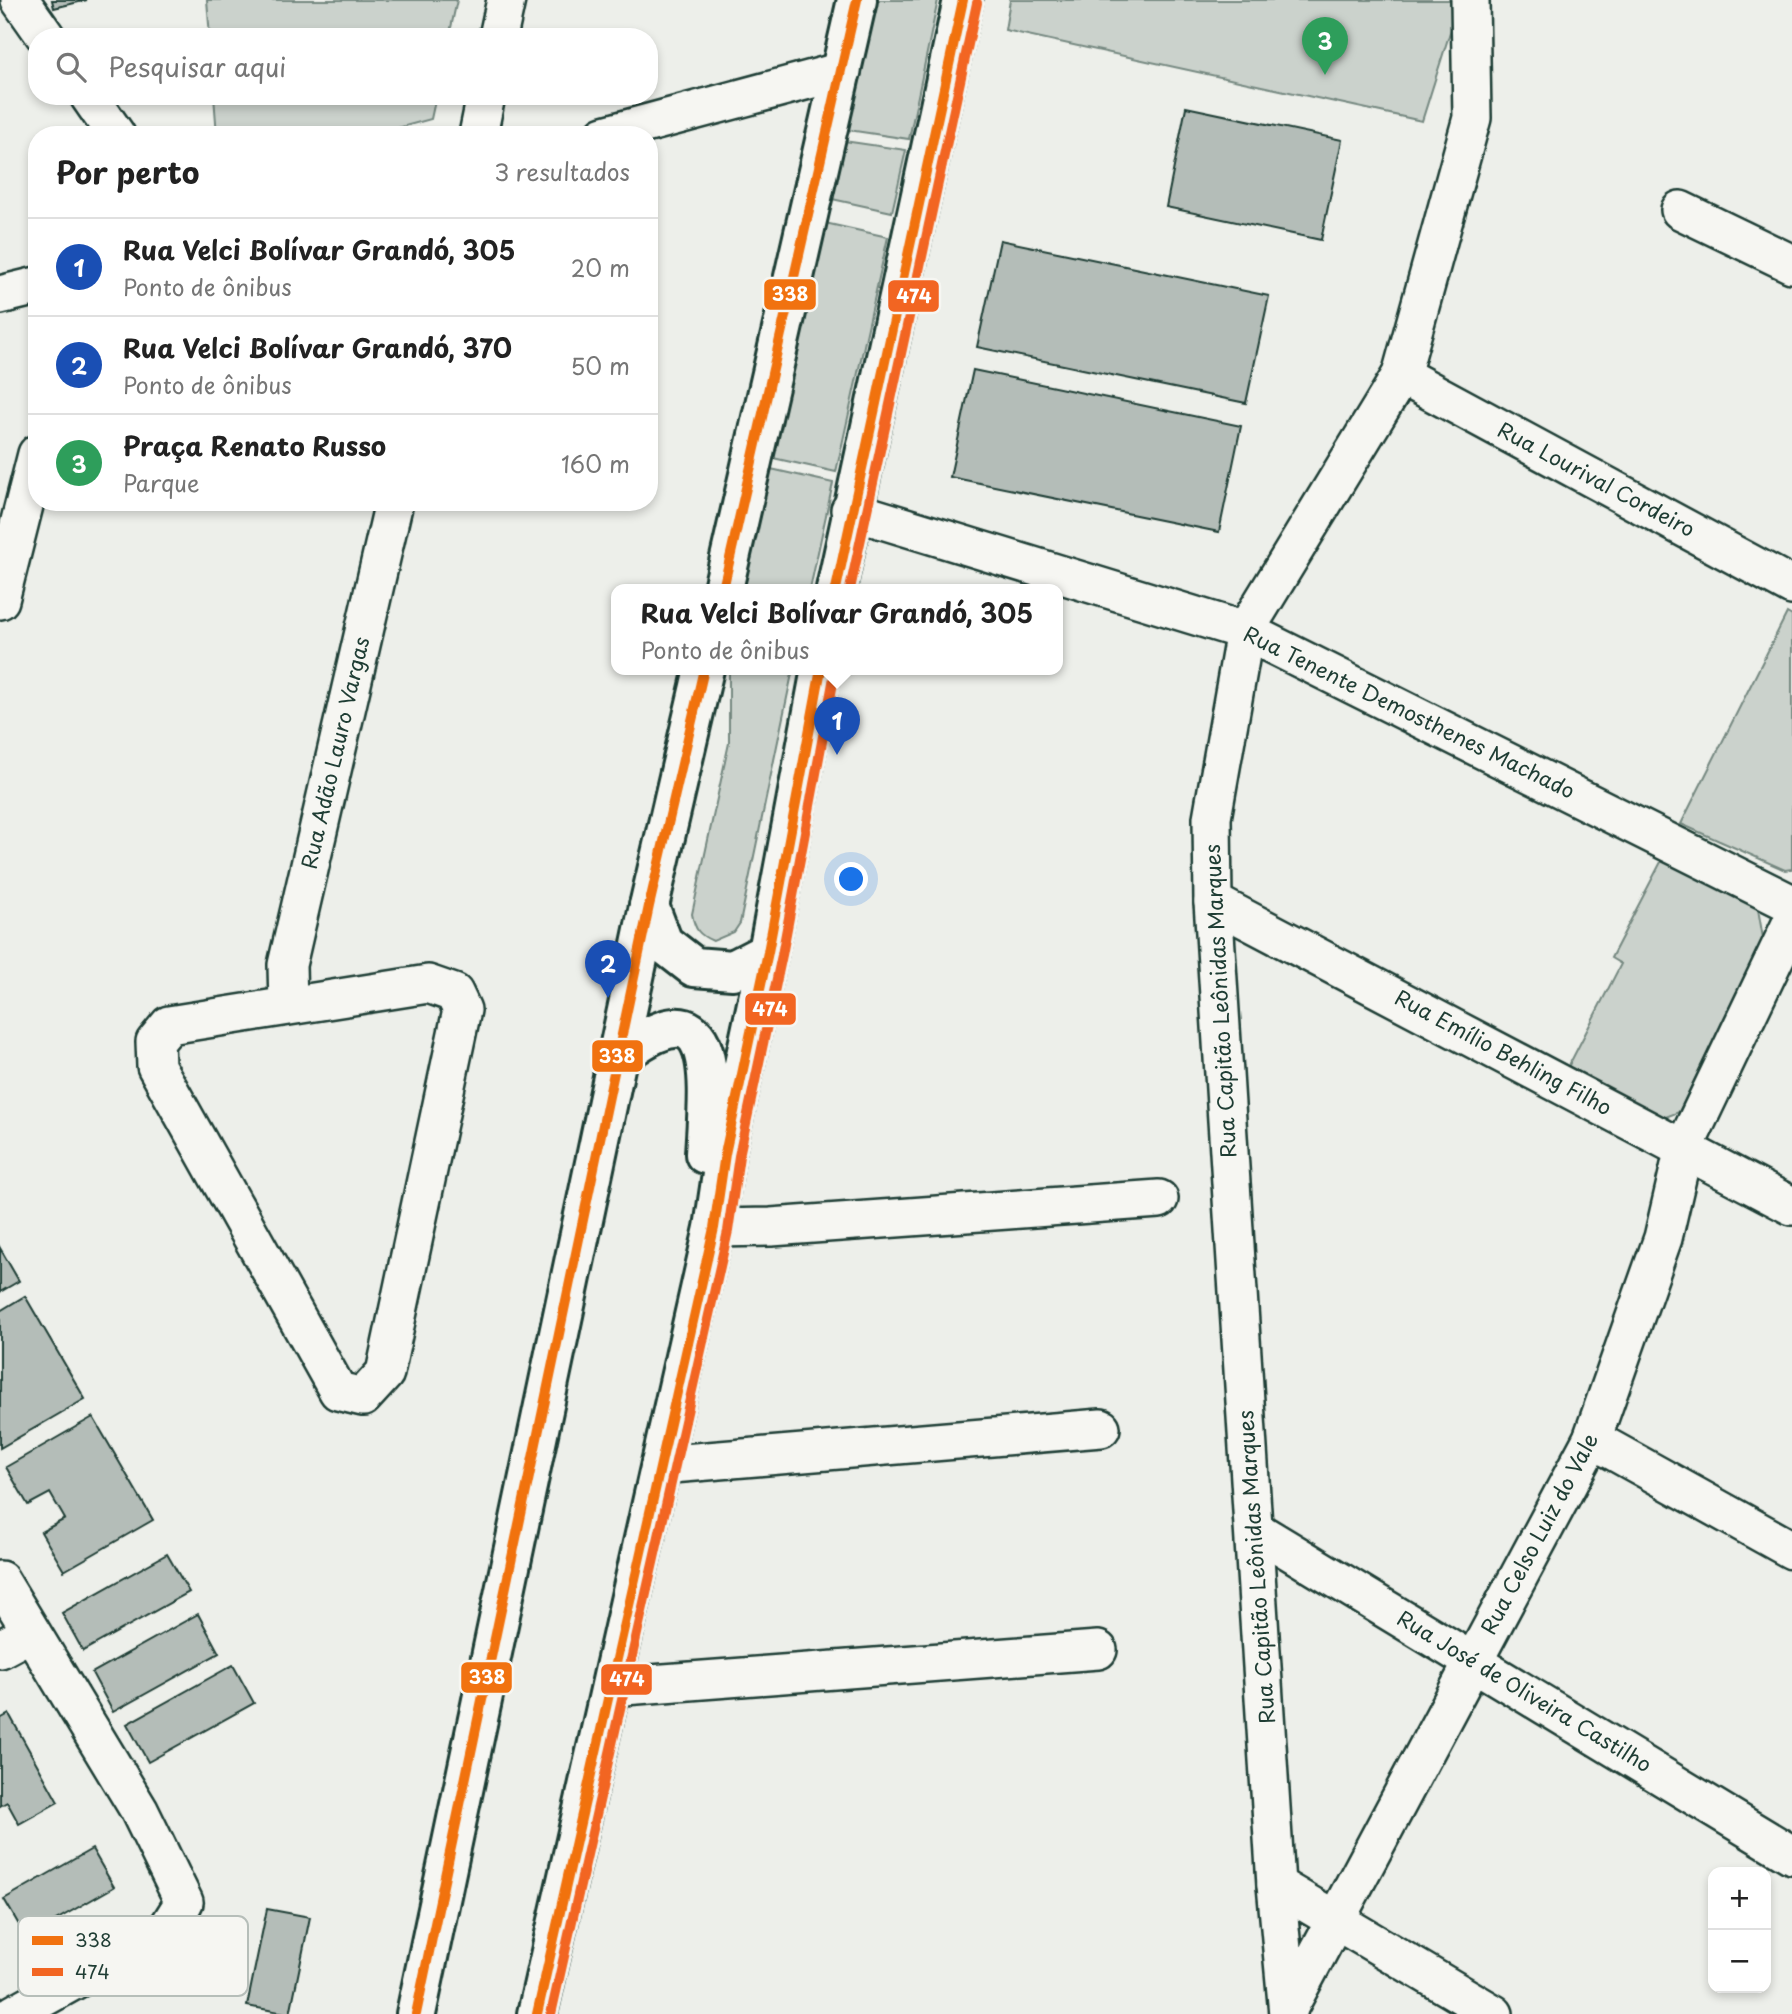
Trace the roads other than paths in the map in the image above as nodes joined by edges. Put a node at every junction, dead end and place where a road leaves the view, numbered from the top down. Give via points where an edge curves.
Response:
1 (20, 0) edge
2 (506, 0) edge
3 (857, 0) edge
4 (963, 0) edge
5 (1470, 0) edge
6 (40, 28) edge
7 (500, 28) edge
8 (842, 71) junction
9 (95, 105) edge
10 (484, 105) edge
11 (110, 126) edge
12 (480, 126) edge
13 (637, 126) edge
14 (1680, 210) dead end
15 (1792, 264) edge
16 (28, 288) edge
17 (0, 295) edge
18 (1401, 375) junction
19 (28, 490) edge
20 (850, 510) junction
21 (392, 511) edge
22 (724, 584) edge
23 (837, 584) edge
24 (1792, 586) edge
25 (0, 600) edge
26 (1245, 631) junction
27 (703, 675) edge
28 (820, 675) edge
29 (1213, 902) junction
30 (1792, 904) edge
31 (649, 906) junction
32 (1792, 922) edge
33 (768, 952) junction
34 (288, 1005) junction
35 (620, 1056) junction
36 (1684, 1148) junction
37 (1159, 1199) dead end
38 (1792, 1206) edge
39 (714, 1228) junction
40 (1101, 1428) dead end
41 (1592, 1439) junction
42 (660, 1465) junction
43 (1255, 1530) junction
44 (1792, 1550) edge
45 (0, 1580) edge
46 (15, 1641) edge
47 (1098, 1650) dead end
48 (1473, 1661) junction
49 (611, 1687) junction
50 (1792, 1855) edge
51 (1276, 1885) junction
52 (175, 1916) edge
53 (1334, 1920) junction
54 (46, 1996) edge
55 (1288, 2012) edge
56 (14, 2014) edge
57 (416, 2014) edge
58 (537, 2014) edge
59 (1494, 2014) edge

1 - 6 street
2 - 7 street
3 - 8 main road
4 - 20 main road
5 - 18 street, Rua Capitão Leônidas Marques via 1472,118
8 - 13 street
8 - 22 main road
9 - 11 street
10 - 12 street
14 - 15 street
16 - 17 street
18 - 24 street, Rua Lourival Cordeiro
18 - 26 street, Rua Capitão Leônidas Marques
19 - 25 street
20 - 23 main road
20 - 26 street, Rua Tenente Demosthenes Machado
21 - 34 street, Rua Adão Lauro Vargas via 287,965
26 - 29 street, Rua Capitão Leônidas Marques via 1212,818
26 - 30 street, Rua Tenente Demosthenes Machado
27 - 31 main road
28 - 33 main road
29 - 36 street, Rua Emílio Behling Filho
29 - 43 street, Rua Capitão Leônidas Marques
31 - 33 main road via 663,943 694,967 733,970
31 - 35 main road
32 - 36 street, Rua Celso Luiz do Vale
33 - 39 main road
34 - 34 street via 428,984 454,993 462,1010 385,1373 363,1397 338,1391 156,1066 155,1042 169,1025
35 - 39 main road via 663,1028 691,1032 700,1043 710,1078 704,1178
35 - 57 main road
36 - 38 street, Rua Emílio Behling Filho
36 - 41 street, Rua Celso Luiz do Vale via 1663,1238
37 - 39 street
39 - 42 main road
40 - 42 street
41 - 44 street
41 - 48 street, Rua Celso Luiz do Vale
42 - 49 main road
43 - 48 street, Rua José de Oliveira Castilho
43 - 51 street, Rua Capitão Leônidas Marques
45 - 46 street
46 - 52 street via 139,1810 184,1902
47 - 49 street
48 - 50 street, Rua José de Oliveira Castilho
48 - 53 street, Rua Celso Luiz do Vale
49 - 58 main road
51 - 53 street
51 - 55 street, Rua Capitão Leônidas Marques
53 - 55 street, Rua Celso Luiz do Vale
53 - 59 street
54 - 56 street

